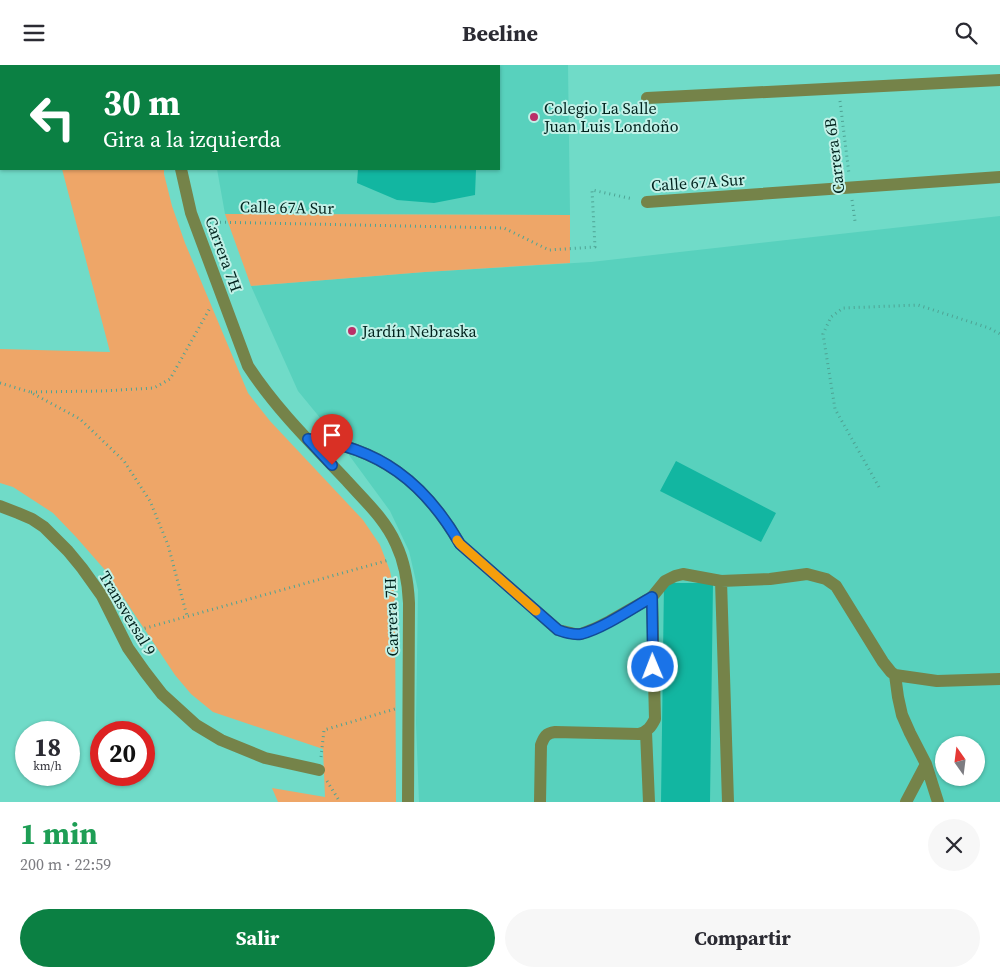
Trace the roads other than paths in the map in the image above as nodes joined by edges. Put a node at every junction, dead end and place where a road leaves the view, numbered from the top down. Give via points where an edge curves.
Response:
1 (1000, 80) edge
2 (647, 97) dead end
3 (181, 170) edge
4 (1000, 177) edge
5 (647, 203) road end
6 (308, 439) junction
7 (0, 507) edge
8 (721, 581) junction
9 (652, 597) junction
10 (896, 675) junction
11 (1000, 679) edge
12 (646, 731) junction
13 (926, 764) junction
14 (319, 770) road end
15 (408, 802) edge
16 (540, 802) edge
17 (649, 802) edge
18 (728, 802) edge
19 (906, 802) edge
20 (938, 802) edge

1 - 2 street
3 - 6 street, Carrera 7H via 195,222 248,366 282,413
4 - 5 street, Calle 67A Sur
6 - 9 street via 347,447 400,472 440,512 460,544 558,630 575,634 590,631
6 - 15 street, Carrera 7H via 379,516 402,557 408,587
7 - 14 street, Transversal 9 via 44,527 82,568 102,596 144,672 162,694 196,725 221,740 266,758
8 - 9 street via 683,574 665,581
8 - 10 street via 807,574 826,579 836,586 883,662
8 - 18 street
9 - 12 street via 654,719
10 - 11 street via 937,681
10 - 13 street via 902,715
12 - 16 street via 639,734 549,733 541,745
12 - 17 street
13 - 19 street
13 - 20 street

